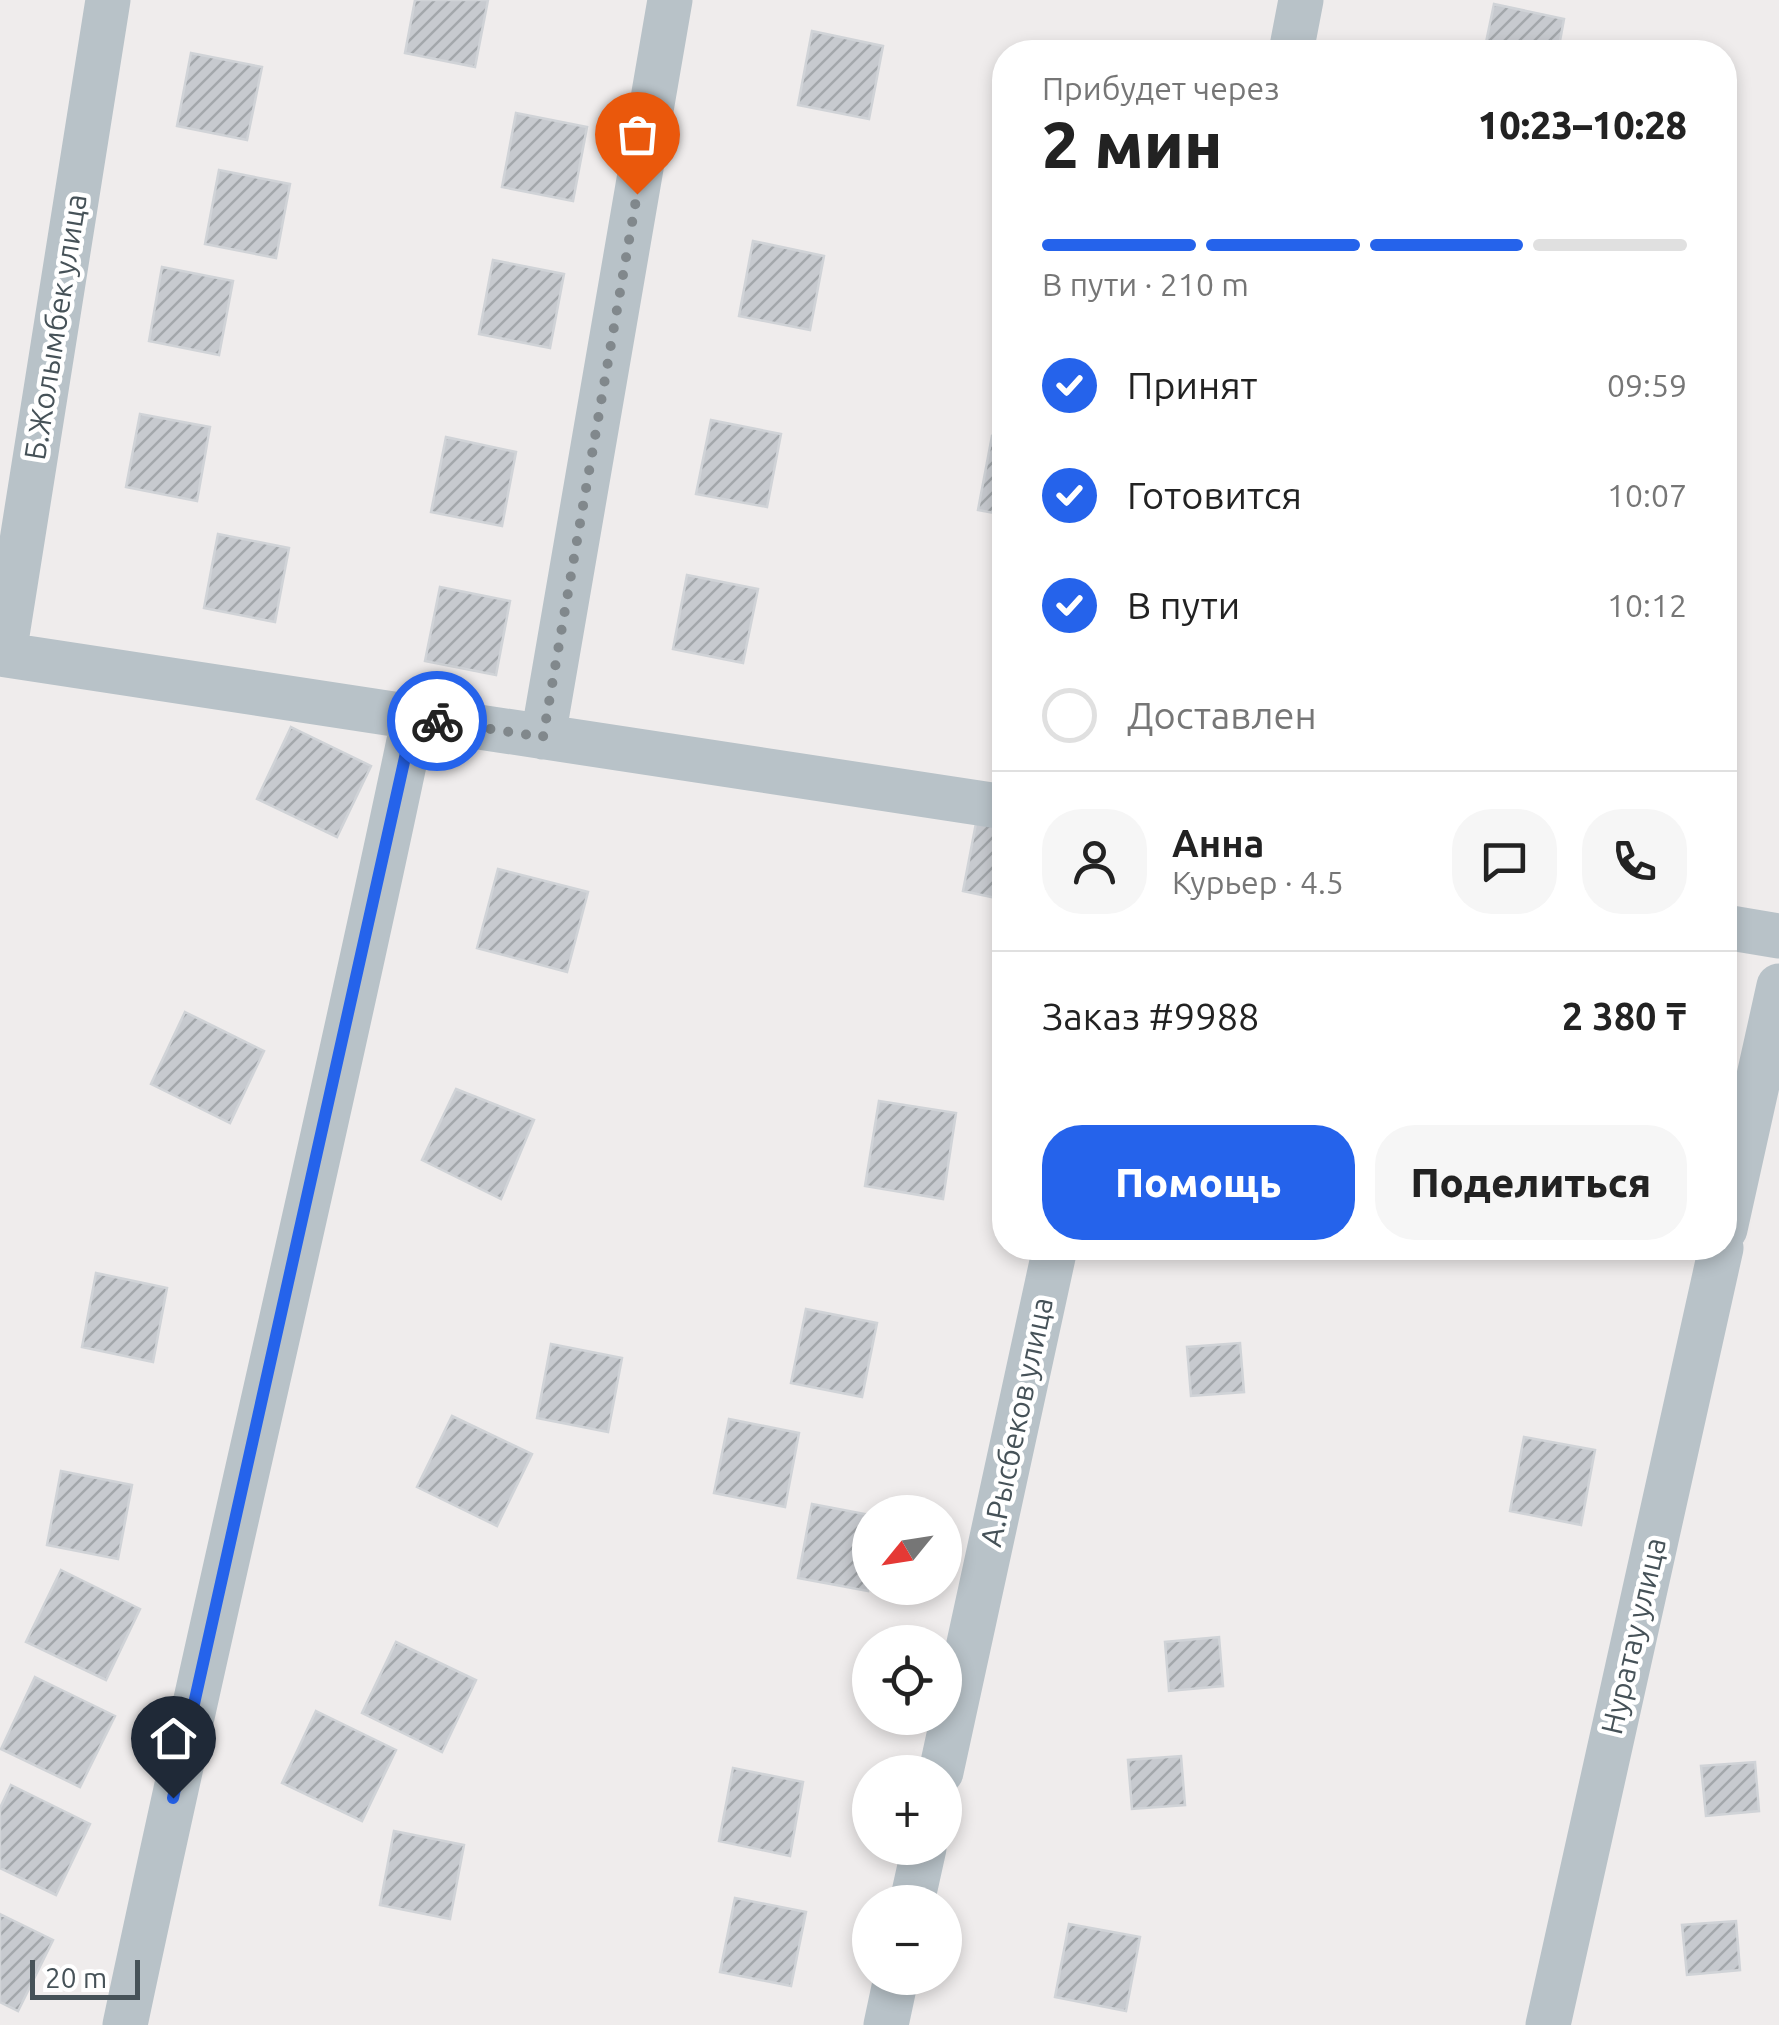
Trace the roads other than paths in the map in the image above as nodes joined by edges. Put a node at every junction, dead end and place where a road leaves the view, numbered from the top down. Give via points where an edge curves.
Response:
1 (108, 0) edge
2 (670, 0) edge
3 (1301, 0) edge
4 (1293, 40) edge
5 (2, 654) edge
6 (414, 717) junction
7 (543, 737) junction
8 (992, 806) edge
9 (1737, 929) edge
10 (1779, 936) edge
11 (1779, 986) edge
12 (1737, 1174) edge
13 (1052, 1260) edge
14 (1718, 1260) edge
15 (944, 1755) edge
16 (892, 1995) edge
17 (125, 2025) edge
18 (886, 2025) edge
19 (1548, 2025) edge

1 - 5 street, Б.Жолымбек улица
2 - 7 street
3 - 4 street
5 - 6 street
6 - 7 street
6 - 17 street
7 - 8 street
9 - 10 street
11 - 12 street
13 - 15 street, А.Рысбеков улица
14 - 19 street, Нуратау улица
16 - 18 street

